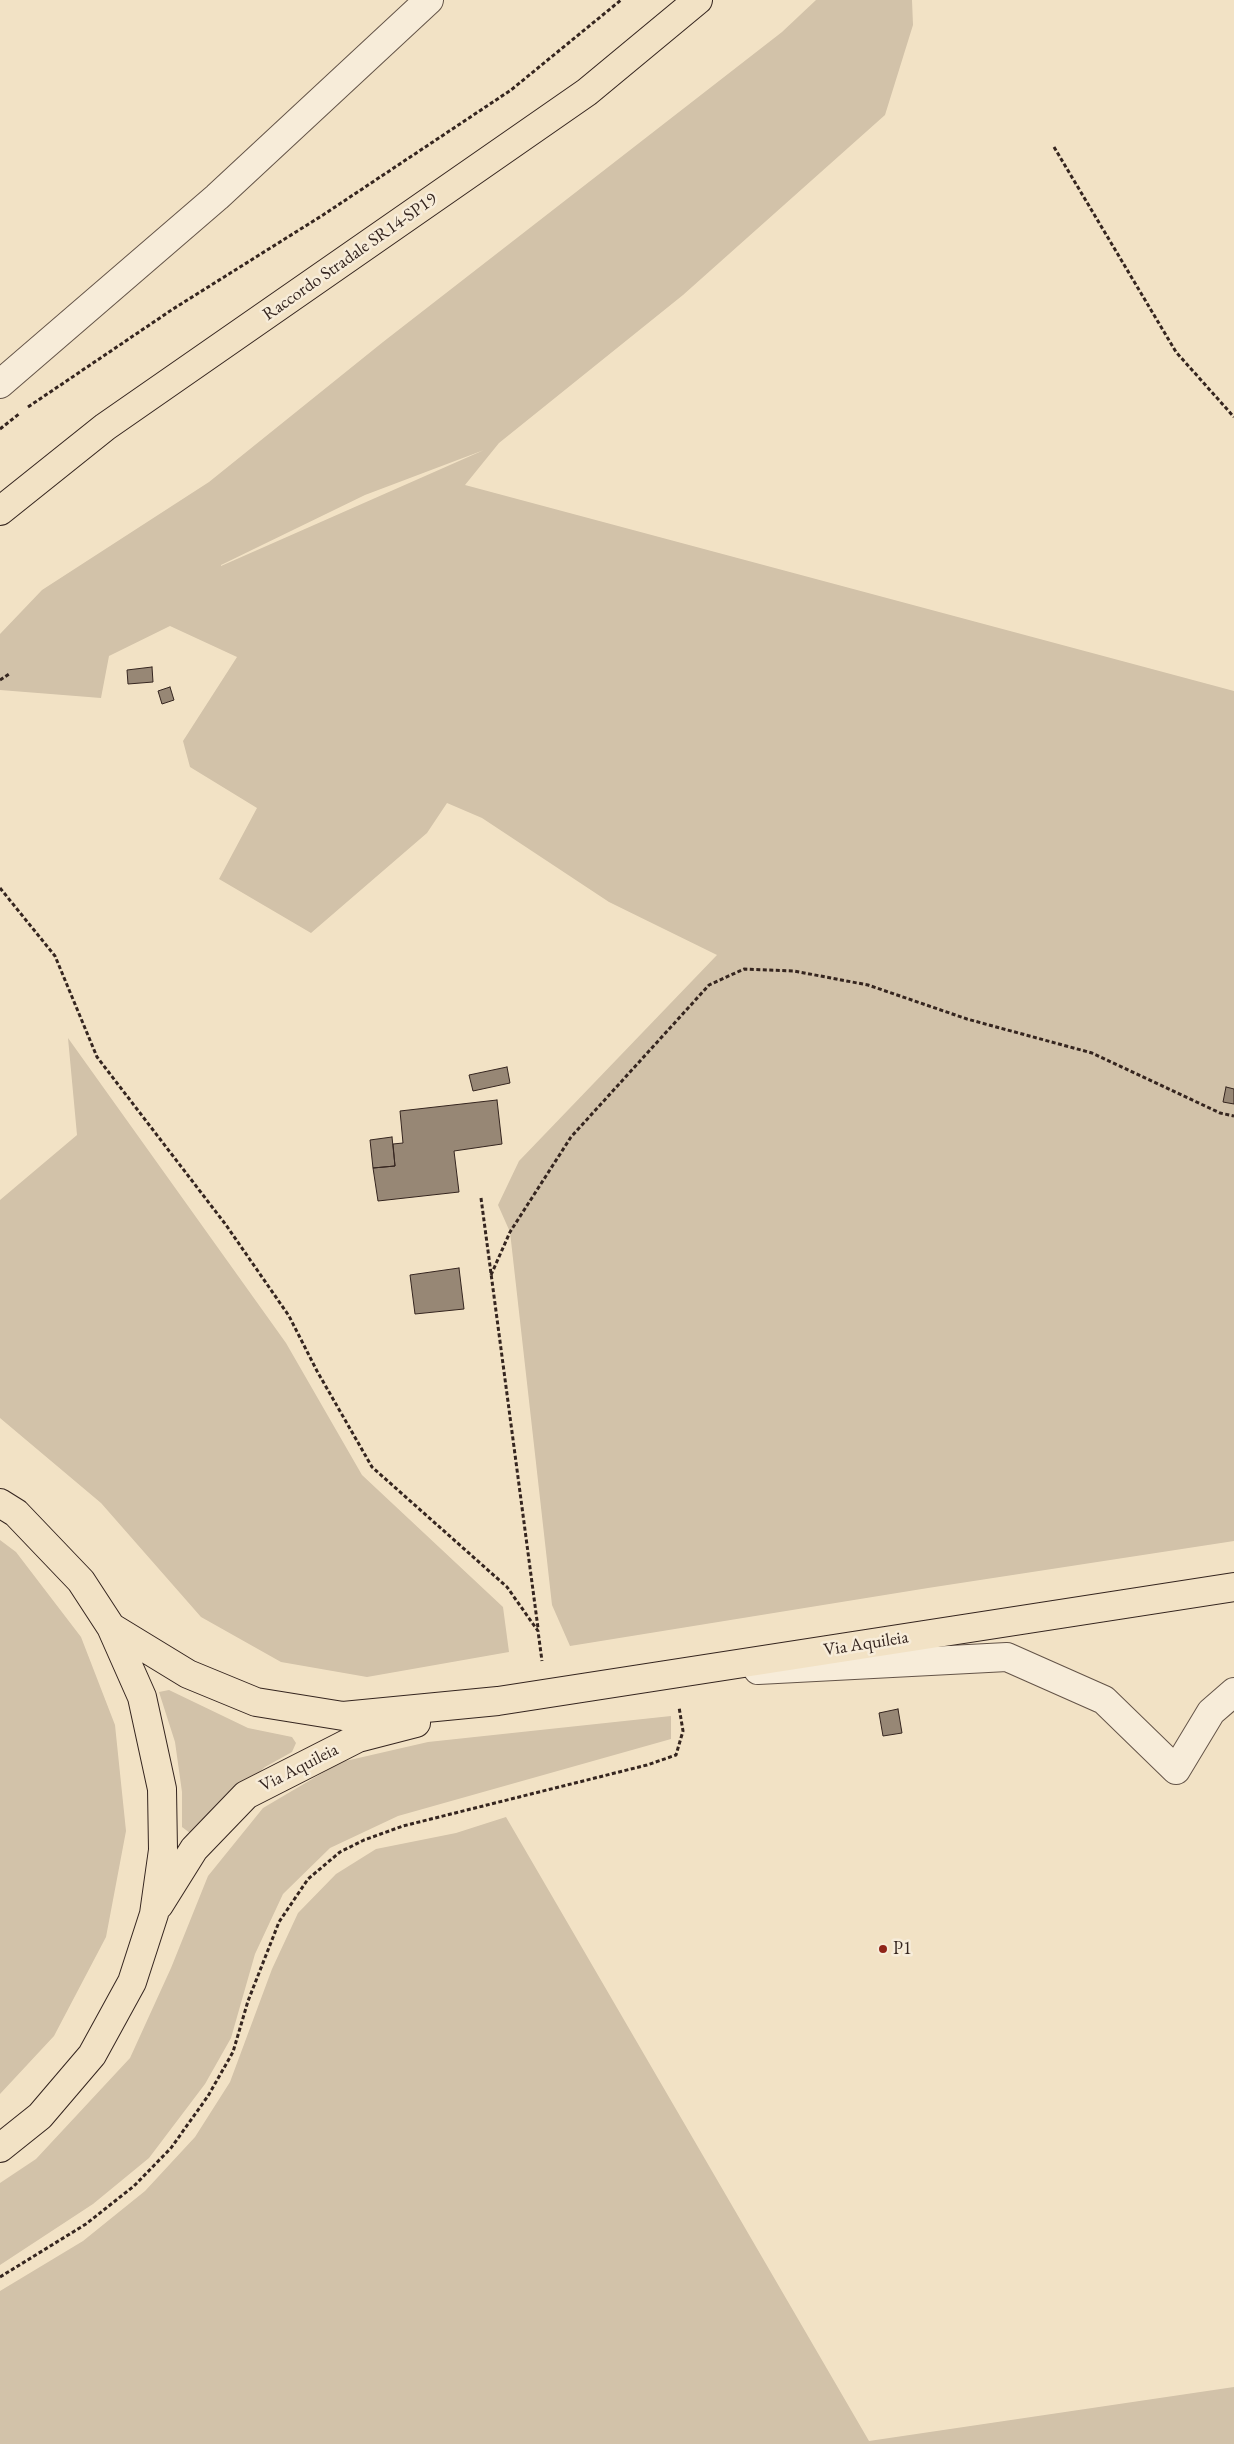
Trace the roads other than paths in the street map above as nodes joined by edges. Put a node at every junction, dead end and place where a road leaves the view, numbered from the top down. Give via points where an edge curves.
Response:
1 (429, 0) edge
2 (698, 0) edge
3 (0, 384) edge
4 (0, 512) edge
5 (0, 1503) edge
6 (1234, 1587) edge
7 (111, 1627) junction
8 (674, 1674) junction
9 (1234, 1692) edge
10 (498, 1701) junction
11 (154, 1914) junction
12 (0, 2148) edge

1 - 3 lane via 217,197
2 - 4 main road, Raccordo Stradale SR14-SP19 via 587,92 105,427
5 - 7 main road via 16,1513 81,1581
6 - 8 main road, Via Aquileia
7 - 10 main road, Via Aquileia via 188,1674 256,1702 343,1716
7 - 11 main road via 142,1697 162,1789 163,1850
8 - 9 lane via 1007,1657 1104,1700 1176,1770 1211,1712
8 - 10 main road, Via Aquileia
10 - 11 main road, Via Aquileia via 358,1738 246,1795 194,1849
11 - 12 main road via 132,1982 92,2054 40,2116

